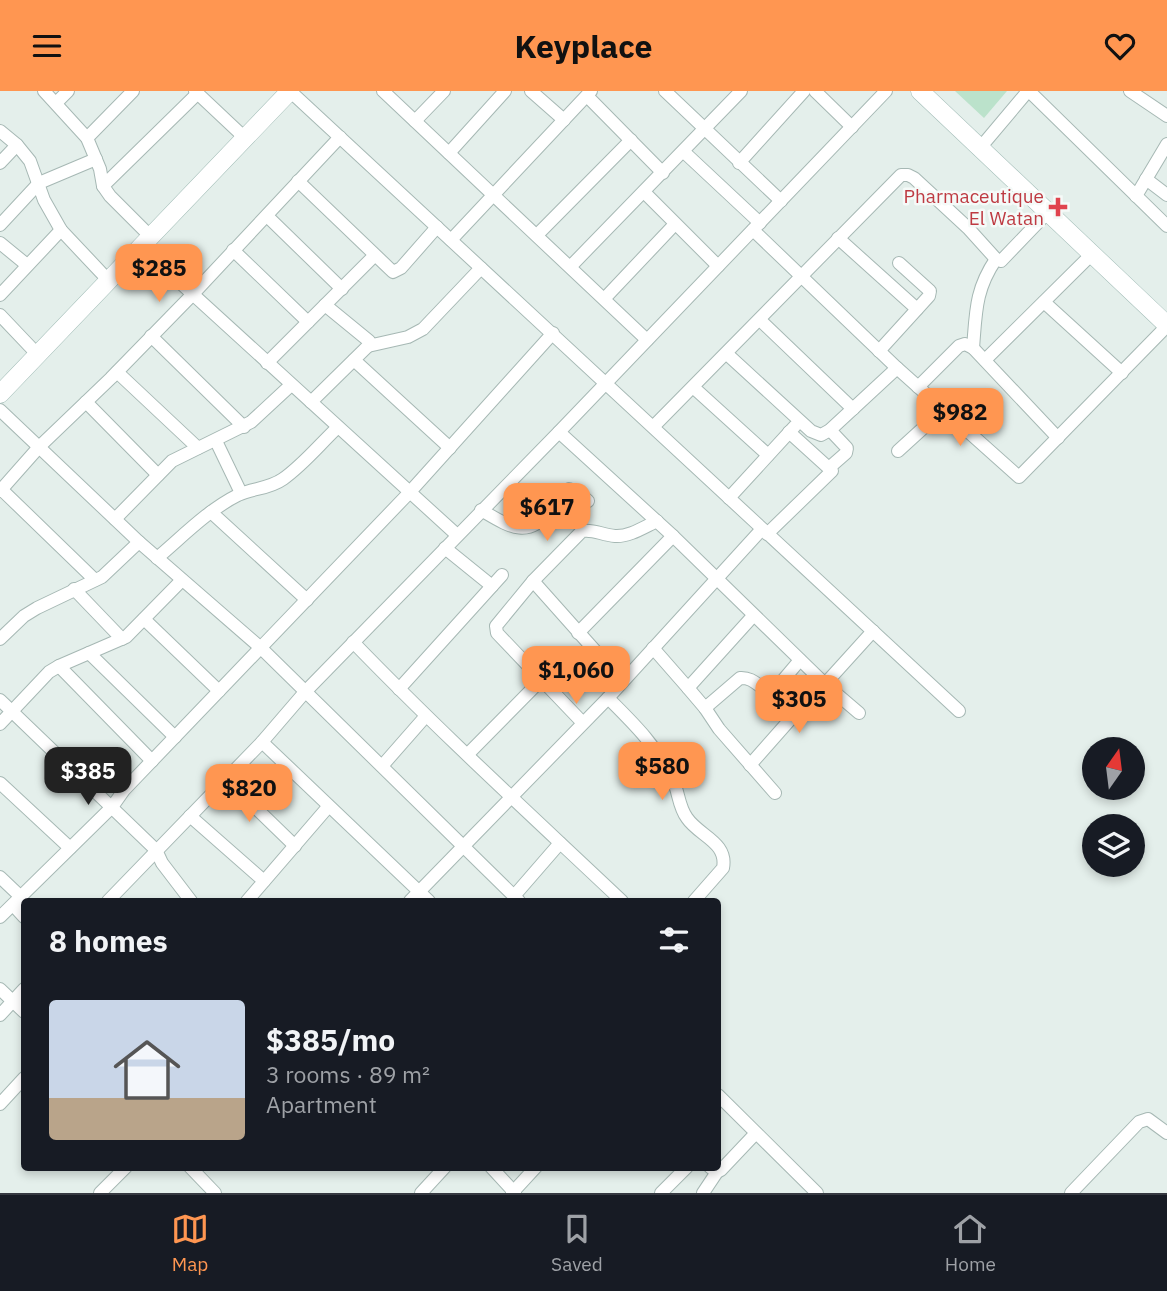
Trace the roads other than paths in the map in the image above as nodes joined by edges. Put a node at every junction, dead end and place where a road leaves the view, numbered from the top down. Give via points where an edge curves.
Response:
1 (44, 91) edge
2 (68, 91) edge
3 (133, 91) edge
4 (290, 91) edge
5 (383, 91) edge
6 (444, 91) edge
7 (505, 91) edge
8 (531, 91) edge
9 (741, 91) edge
10 (804, 91) edge
11 (815, 91) edge
12 (886, 91) edge
13 (920, 91) edge
14 (1029, 91) edge
15 (1130, 91) edge
16 (196, 92) edge
17 (589, 93) edge
18 (671, 93) edge
19 (56, 103) junction
20 (1167, 116) edge
21 (564, 120) junction
22 (415, 121) junction
23 (852, 127) junction
24 (706, 129) junction
25 (0, 131) edge
26 (340, 137) junction
27 (87, 138) junction
28 (245, 138) junction
29 (631, 140) junction
30 (1167, 143) edge
31 (17, 145) junction
32 (980, 148) junction
33 (684, 152) junction
34 (449, 153) junction
35 (96, 159) junction
36 (0, 163) edge
37 (739, 163) junction
38 (663, 173) junction
39 (1146, 180) junction
40 (298, 181) junction
41 (39, 183) junction
42 (103, 186) junction
43 (644, 192) junction
44 (494, 194) junction
45 (1167, 195) edge
46 (1136, 196) junction
47 (780, 201) junction
48 (1048, 212) junction
49 (267, 216) junction
50 (675, 224) junction
51 (0, 225) edge
52 (1167, 226) edge
53 (437, 227) junction
54 (756, 227) junction
55 (61, 230) junction
56 (537, 235) junction
57 (838, 238) junction
58 (451, 240) junction
59 (146, 242) junction
60 (0, 243) edge
61 (233, 250) junction
62 (1092, 254) junction
63 (374, 256) junction
64 (996, 259) junction
65 (899, 263) dead end
66 (27, 265) junction
67 (571, 266) junction
68 (718, 266) junction
69 (481, 268) junction
70 (800, 276) junction
71 (109, 281) junction
72 (342, 289) junction
73 (0, 295) edge
74 (191, 295) junction
75 (605, 298) junction
76 (1044, 302) junction
77 (325, 305) junction
78 (917, 309) junction
79 (0, 315) edge
80 (760, 320) junction
81 (308, 322) junction
82 (1167, 326) edge
83 (552, 333) junction
84 (150, 337) junction
85 (647, 340) junction
86 (368, 346) junction
87 (973, 348) junction
88 (878, 351) junction
89 (727, 354) junction
90 (37, 355) junction
91 (354, 360) junction
92 (985, 360) junction
93 (267, 363) junction
94 (897, 368) junction
95 (117, 372) junction
96 (1122, 373) junction
97 (606, 383) junction
98 (291, 385) junction
99 (693, 387) junction
100 (918, 387) junction
101 (0, 394) edge
102 (310, 402) junction
103 (86, 403) junction
104 (853, 409) junction
105 (0, 410) edge
106 (943, 410) junction
107 (800, 420) junction
108 (654, 426) junction
109 (244, 427) junction
110 (338, 427) junction
111 (830, 430) junction
112 (559, 432) junction
113 (789, 432) junction
114 (1058, 438) junction
115 (216, 441) junction
116 (39, 447) junction
117 (198, 448) junction
118 (450, 449) junction
119 (898, 451) dead end
120 (768, 454) junction
121 (830, 467) junction
122 (158, 475) junction
123 (1, 490) edge
124 (242, 493) junction
125 (409, 493) junction
126 (729, 498) junction
127 (588, 501) dead end
128 (481, 510) junction
129 (211, 512) junction
130 (115, 519) junction
131 (657, 521) junction
132 (764, 531) junction
133 (457, 535) junction
134 (673, 536) junction
135 (139, 542) junction
136 (445, 548) junction
137 (157, 558) junction
138 (502, 575) dead end
139 (716, 579) junction
140 (95, 580) junction
141 (182, 580) junction
142 (533, 581) junction
143 (492, 586) junction
144 (74, 589) junction
145 (307, 600) junction
146 (753, 616) junction
147 (144, 619) junction
148 (5, 625) edge
149 (873, 631) junction
150 (578, 633) junction
151 (0, 639) edge
152 (122, 639) junction
153 (354, 642) junction
154 (261, 648) junction
155 (653, 648) junction
156 (89, 653) junction
157 (800, 660) junction
158 (59, 666) junction
159 (541, 680) junction
160 (622, 681) junction
161 (825, 684) junction
162 (688, 688) junction
163 (399, 689) junction
164 (219, 691) junction
165 (305, 692) junction
166 (608, 698) junction
167 (0, 700) edge
168 (705, 708) junction
169 (959, 711) dead end
170 (12, 712) junction
171 (859, 713) dead end
172 (425, 717) junction
173 (582, 722) junction
174 (0, 724) edge
175 (175, 737) junction
176 (262, 742) junction
177 (468, 754) junction
178 (152, 761) junction
179 (750, 765) junction
180 (382, 766) junction
181 (226, 779) junction
182 (0, 783) edge
183 (775, 793) dead end
184 (512, 797) junction
185 (111, 807) junction
186 (328, 807) junction
187 (190, 816) junction
188 (560, 843) junction
189 (295, 846) junction
190 (463, 847) junction
191 (70, 848) junction
192 (156, 850) junction
193 (0, 877) edge
194 (264, 881) junction
195 (414, 896) edge
196 (111, 898) edge
197 (189, 898) edge
198 (250, 898) edge
199 (515, 898) edge
200 (517, 898) edge
201 (619, 898) edge
202 (697, 898) edge
203 (17, 901) junction
204 (21, 911) edge
205 (0, 918) edge
206 (0, 989) edge
207 (21, 993) edge
208 (13, 1002) junction
209 (21, 1009) edge
210 (0, 1015) edge
211 (21, 1082) edge
212 (721, 1098) edge
213 (0, 1104) edge
214 (756, 1133) junction
215 (1167, 1133) edge
216 (721, 1164) edge
217 (122, 1171) edge
218 (194, 1171) edge
219 (441, 1171) edge
220 (495, 1171) edge
221 (532, 1171) edge
222 (683, 1171) edge
223 (714, 1171) edge
224 (513, 1192) edge
225 (100, 1193) edge
226 (215, 1193) edge
227 (421, 1193) edge
228 (662, 1193) edge
229 (703, 1193) edge
230 (817, 1193) edge
231 (1071, 1193) edge

1 - 19 street
2 - 19 street
3 - 27 street
4 - 26 street
4 - 28 main road
5 - 22 street
6 - 22 street
7 - 34 street
8 - 21 street
9 - 24 street
10 - 37 street
11 - 23 street
12 - 23 street
13 - 32 main road
14 - 32 street
14 - 46 street
15 - 20 street
16 - 28 street
16 - 42 street
17 - 21 street
17 - 29 street
18 - 24 street
19 - 27 street
21 - 44 street
22 - 34 street
23 - 47 street
24 - 33 street
24 - 37 street
25 - 31 street
26 - 40 street
26 - 53 street
27 - 35 street
28 - 59 main road
29 - 38 street
29 - 56 street
30 - 39 street
31 - 36 street
31 - 41 street
32 - 48 main road
33 - 38 street
33 - 54 street
34 - 44 street
35 - 41 street
35 - 42 street
37 - 47 street
38 - 43 street
39 - 45 street
39 - 46 street
40 - 49 street
40 - 63 street
41 - 51 street
41 - 55 street
42 - 59 street
43 - 50 street
43 - 67 street
44 - 56 street
44 - 58 street
46 - 52 street
47 - 54 street
48 - 62 main road
48 - 64 street via 1004,259
49 - 61 street
49 - 72 street
50 - 68 street
50 - 75 street
53 - 58 street
53 - 63 street via 397,272
54 - 68 street
54 - 70 street
55 - 66 street
55 - 71 street
56 - 67 street
57 - 64 street via 901,175 908,174
57 - 70 street
57 - 78 street
58 - 69 street
59 - 71 main road
59 - 74 street
60 - 66 street
61 - 74 street
61 - 81 street
62 - 76 street
62 - 82 main road
63 - 72 street
64 - 87 street via 979,289
65 - 78 street via 930,291
66 - 73 street
67 - 75 street
68 - 85 street
69 - 83 street
69 - 86 street via 423,329
70 - 80 street
70 - 88 street
71 - 90 main road
72 - 77 street
74 - 84 street
74 - 93 street
75 - 85 street
76 - 92 street
76 - 96 street
77 - 81 street
77 - 86 street via 367,338
78 - 88 street
79 - 90 street
80 - 89 street
80 - 104 street
81 - 93 street
82 - 96 street
83 - 97 street
83 - 118 street
84 - 95 street
84 - 109 street
85 - 97 street
86 - 91 street
87 - 92 street
87 - 100 street via 959,346
88 - 94 street
89 - 99 street
89 - 107 street
90 - 101 main road
91 - 102 street
91 - 118 street
92 - 114 street
93 - 98 street
94 - 100 street
94 - 104 street
95 - 103 street
95 - 117 street
96 - 114 street
97 - 108 street
97 - 112 street
98 - 102 street
98 - 109 street
99 - 108 street
99 - 120 street
100 - 106 street
102 - 110 street
103 - 116 street
103 - 122 street
104 - 111 street
105 - 116 street
106 - 114 street via 1019,477
106 - 119 street
107 - 111 street via 821,435
107 - 113 street
108 - 126 street
109 - 115 street
110 - 124 street via 285,478
110 - 125 street
111 - 121 street via 847,448
112 - 128 street
112 - 131 street
113 - 120 street
113 - 121 street
115 - 117 street
115 - 124 street
116 - 123 street
116 - 130 street
117 - 122 street via 172,461
118 - 125 street
120 - 126 street
121 - 132 street via 830,474
122 - 130 street
123 - 140 street
124 - 129 street
125 - 133 street
125 - 145 street
126 - 132 street
127 - 128 street via 569,489 543,520 530,527 512,528
128 - 133 street
129 - 137 street
129 - 145 street
130 - 135 street
131 - 134 street
131 - 142 street via 615,536 582,531
132 - 139 street
132 - 149 street
133 - 136 street
134 - 139 street
134 - 150 street
135 - 137 street
135 - 140 street
136 - 143 street
136 - 153 street
137 - 141 street
138 - 143 street
139 - 146 street
139 - 155 street
140 - 144 street
141 - 147 street
141 - 154 street
142 - 150 street
142 - 159 street via 496,626 497,633
143 - 163 street
144 - 148 street
144 - 152 street
145 - 154 street
146 - 157 street
146 - 162 street
147 - 152 street
147 - 164 street
148 - 151 street
149 - 161 street
149 - 169 street
150 - 160 street
152 - 156 street
153 - 163 street
153 - 165 street
154 - 164 street
154 - 165 street
155 - 160 street
155 - 162 street
156 - 158 street
156 - 175 street
157 - 161 street
157 - 168 street via 773,692 752,678 740,678
158 - 170 street
158 - 178 street
159 - 173 street
159 - 177 street
160 - 166 street
161 - 171 street
161 - 179 street
162 - 168 street
163 - 172 street
164 - 175 street
165 - 176 street
165 - 180 street
166 - 173 street
166 - 202 street via 655,746 676,784 681,809 722,852 723,868
167 - 170 street
168 - 179 street
170 - 174 street
170 - 185 street
172 - 177 street
172 - 180 street
173 - 184 street
175 - 178 street
176 - 181 street
176 - 186 street
177 - 184 street
178 - 185 street
179 - 183 street
180 - 190 street
181 - 187 street
181 - 189 street
182 - 191 street
184 - 188 street
184 - 190 street
185 - 191 street
185 - 192 street
186 - 189 street
186 - 195 street via 377,849
187 - 192 street
187 - 194 street
188 - 200 street
188 - 201 street
189 - 194 street
190 - 195 street
190 - 199 street
191 - 203 street
192 - 196 street
192 - 197 street
193 - 203 street
194 - 198 street
203 - 204 street
203 - 205 street
206 - 208 street
207 - 208 street
208 - 209 street
208 - 210 street
211 - 213 street
212 - 214 street
214 - 216 street
214 - 230 street
215 - 231 street via 1149,1119 1139,1122
217 - 225 street
218 - 226 street
219 - 227 street
220 - 224 street
221 - 224 street
222 - 228 street
223 - 229 street

